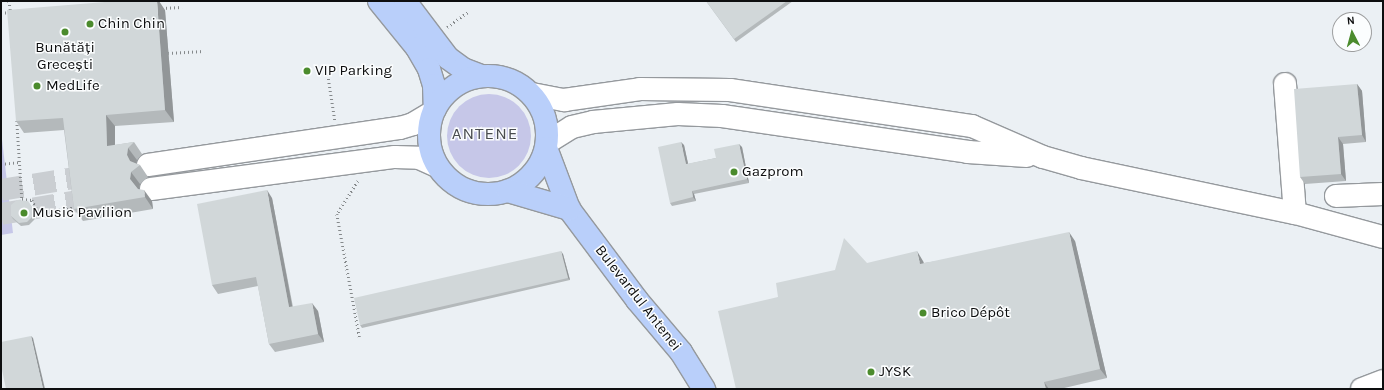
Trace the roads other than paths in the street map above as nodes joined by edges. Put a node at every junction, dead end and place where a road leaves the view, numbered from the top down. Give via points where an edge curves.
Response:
1 (379, 1) edge
2 (405, 1) edge
3 (481, 76) junction
4 (1285, 84) dead end
5 (532, 94) junction
6 (434, 110) junction
7 (547, 145) junction
8 (1043, 157) junction
9 (148, 165) dead end
10 (437, 166) junction
11 (151, 188) dead end
12 (508, 191) junction
13 (1383, 194) edge
14 (1336, 196) dead end
15 (569, 209) junction
16 (1295, 213) junction
17 (1383, 237) edge
18 (1383, 381) edge
19 (704, 389) edge
20 (1362, 389) edge

1 - 6 main road via 417,48 429,69 434,85
2 - 3 main road via 448,58 464,70
3 - 5 main road via 508,79
3 - 6 main road via 454,86
4 - 16 street
5 - 7 main road via 543,112
5 - 8 street via 564,100 640,90 730,90 972,126
6 - 9 street via 413,124 400,128
6 - 10 main road via 429,139
7 - 8 street via 572,127 593,122 678,114 722,116 968,152
7 - 12 main road via 533,174
7 - 15 main road, Bulevardul Antenei
8 - 16 street via 1082,168
10 - 11 street via 419,158 382,158
10 - 12 main road via 450,181 468,191 488,194
12 - 15 main road
13 - 14 street
15 - 19 main road, Bulevardul Antenei via 637,300 681,352
16 - 17 street
18 - 20 street

